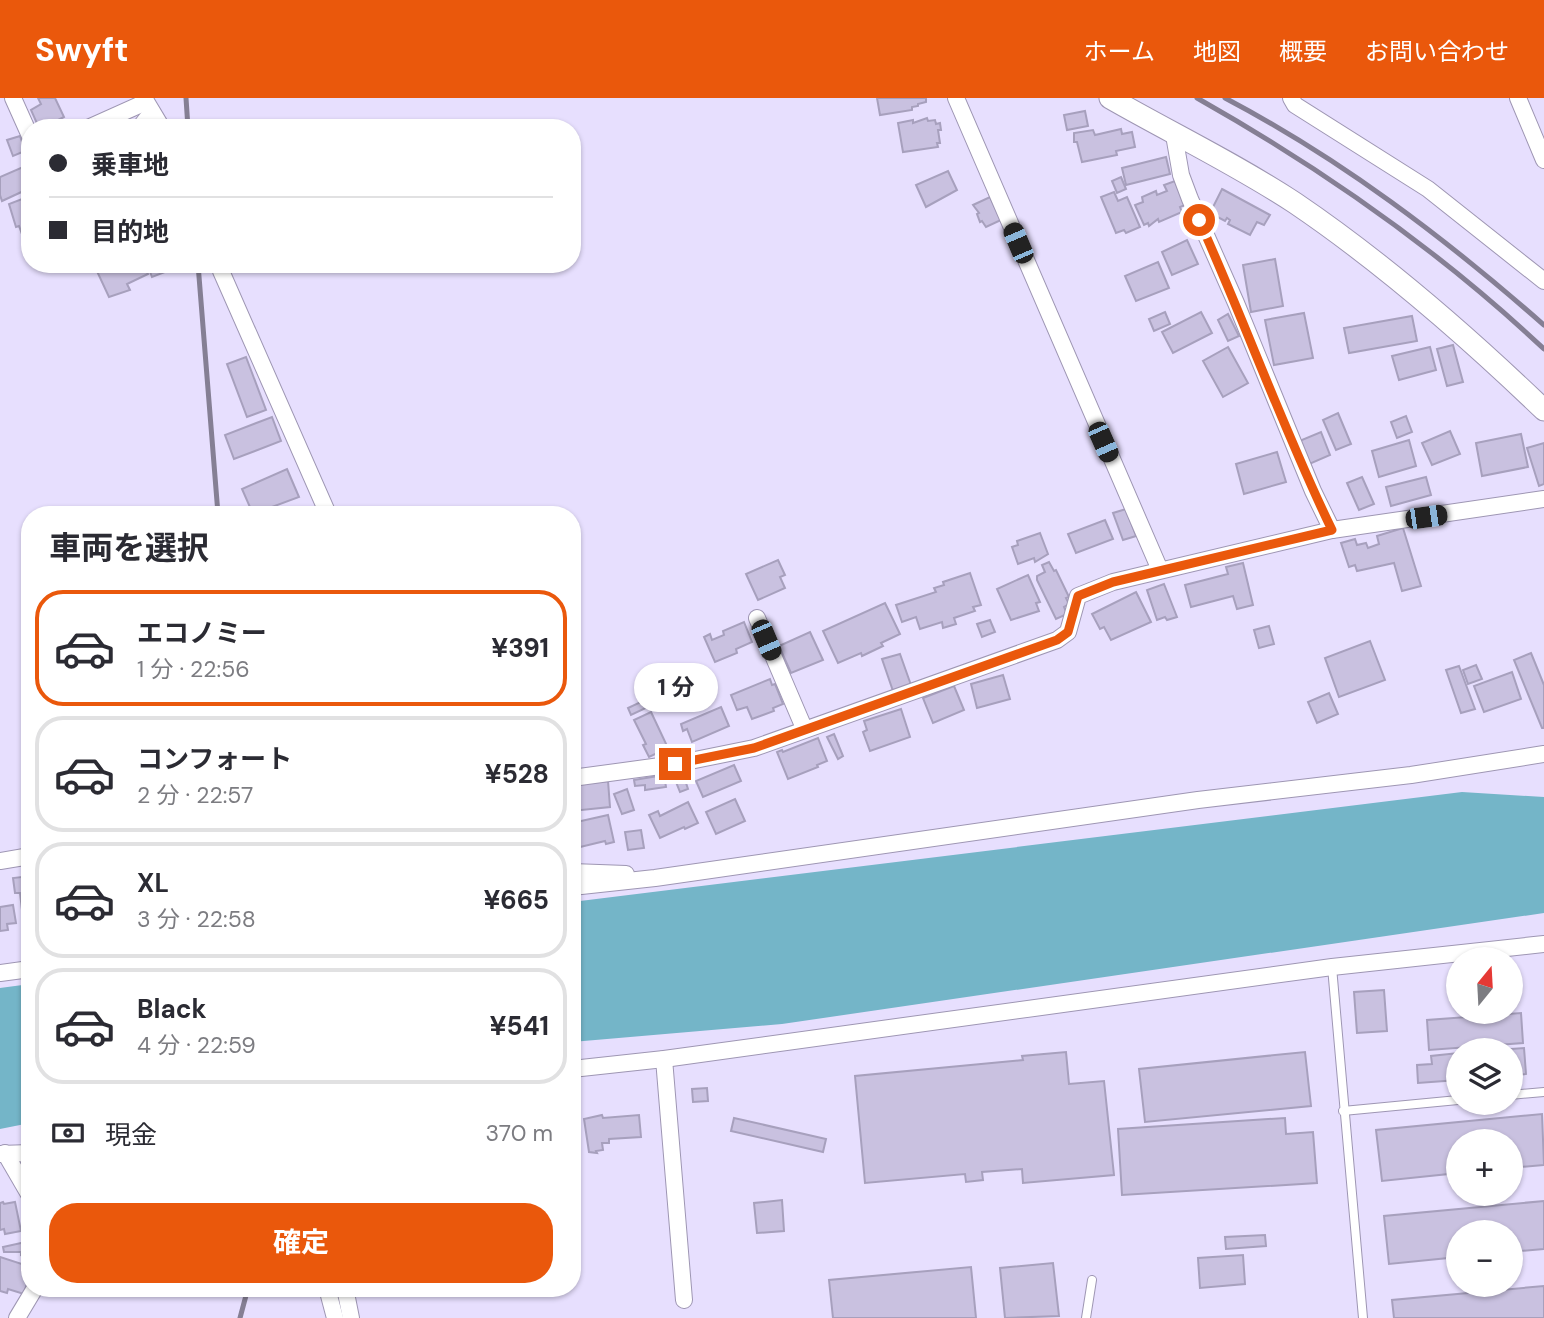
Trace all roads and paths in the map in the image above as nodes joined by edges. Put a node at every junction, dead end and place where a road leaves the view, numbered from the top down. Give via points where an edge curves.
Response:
1 (13, 98) edge
2 (956, 98) edge
3 (1110, 98) edge
4 (1292, 98) edge
5 (1518, 98) edge
6 (147, 104) edge
7 (22, 119) edge
8 (110, 119) edge
9 (156, 119) edge
10 (1174, 135) junction
11 (1544, 160) edge
12 (224, 273) edge
13 (1544, 281) edge
14 (1544, 410) edge
15 (1544, 499) edge
16 (325, 506) edge
17 (1332, 530) junction
18 (1160, 570) junction
19 (757, 618) dead end
20 (804, 728) junction
21 (1544, 754) edge
22 (581, 777) edge
23 (21, 858) edge
24 (0, 861) edge
25 (581, 872) edge
26 (654, 878) junction
27 (581, 886) edge
28 (1544, 944) edge
29 (1332, 967) junction
30 (21, 970) edge
31 (0, 973) edge
32 (664, 1059) junction
33 (581, 1068) edge
34 (1544, 1092) edge
35 (1523, 1094) edge
36 (1446, 1101) edge
37 (1343, 1111) junction
38 (21, 1153) edge
39 (2, 1154) edge
40 (21, 1182) edge
41 (1092, 1280) dead end
42 (30, 1297) edge
43 (329, 1297) edge
44 (347, 1297) edge
45 (684, 1300) dead end
46 (17, 1318) edge
47 (335, 1318) edge
48 (351, 1318) edge
49 (1086, 1318) edge
50 (1363, 1318) edge

1 - 7 street
2 - 18 street
3 - 10 street
4 - 13 street via 1295,105 1428,189
5 - 11 street
6 - 8 street
6 - 9 street
10 - 14 street via 1294,203 1394,276
10 - 17 street via 1189,199
12 - 16 street
15 - 17 street
17 - 18 street
18 - 20 street via 1078,596 1068,632 1057,640
19 - 20 street
20 - 22 street via 754,748
21 - 26 street
23 - 24 street
25 - 26 street
26 - 27 street
28 - 29 street
29 - 32 street
29 - 37 lane
30 - 31 street
32 - 33 street
32 - 45 street
34 - 35 lane
36 - 37 lane
37 - 50 lane
38 - 39 street
39 - 40 street
41 - 49 lane
42 - 46 street
43 - 47 street
44 - 48 street

